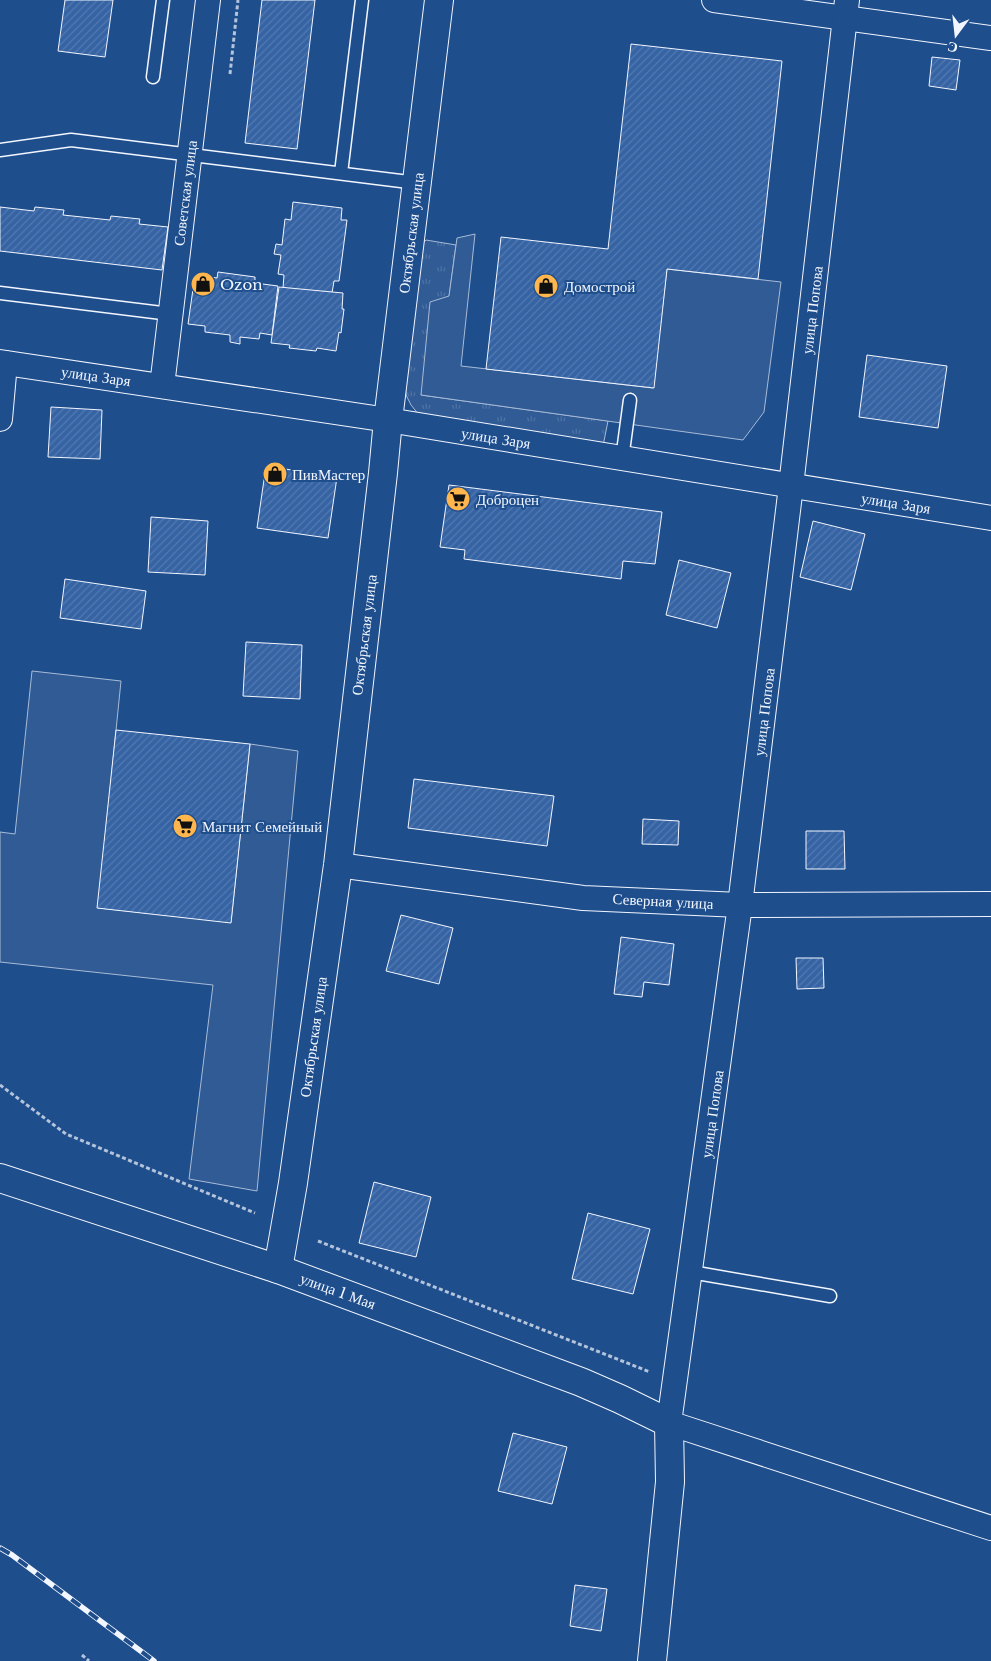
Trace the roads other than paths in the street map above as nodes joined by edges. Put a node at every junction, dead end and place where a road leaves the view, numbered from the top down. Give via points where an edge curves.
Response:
1 (163, 0) edge
2 (208, 0) edge
3 (362, 0) edge
4 (440, 0) edge
5 (714, 0) edge
6 (846, 9) edge
7 (991, 38) edge
8 (153, 77) dead end
9 (0, 150) edge
10 (190, 155) junction
11 (340, 173) junction
12 (417, 183) junction
13 (0, 293) edge
14 (170, 314) junction
15 (3, 363) edge
16 (162, 386) junction
17 (630, 400) dead end
18 (0, 419) edge
19 (388, 420) junction
20 (622, 459) junction
21 (791, 486) junction
22 (991, 518) edge
23 (338, 865) junction
24 (991, 904) edge
25 (740, 905) junction
26 (0, 1178) edge
27 (278, 1269) junction
28 (691, 1272) junction
29 (830, 1296) dead end
30 (669, 1423) junction
31 (991, 1528) edge
32 (652, 1661) edge

1 - 8 lane
2 - 10 street, Советская улица
3 - 11 lane
4 - 12 main road, Октябрьская улица
5 - 6 street
6 - 7 street
6 - 21 street, улица Попова
9 - 10 lane via 71,140
10 - 11 lane
10 - 14 street, Советская улица
11 - 12 lane
12 - 19 main road, Октябрьская улица
13 - 14 lane
14 - 16 street, Советская улица
15 - 16 street, улица Заря
15 - 18 street
16 - 19 street, улица Заря
17 - 20 lane
19 - 20 street, улица Заря
19 - 23 main road, Октябрьская улица
20 - 21 street, улица Заря
21 - 22 street, улица Заря
21 - 25 street, улица Попова
23 - 25 street, Северная улица via 583,898
23 - 27 main road, Октябрьская улица
24 - 25 street, Северная улица
25 - 28 street, улица Попова
26 - 27 main road, улица 1 Мая
27 - 30 main road, улица 1 Мая via 581,1382
28 - 29 lane
28 - 30 street, улица Попова
30 - 31 street
30 - 32 main road via 670,1482

